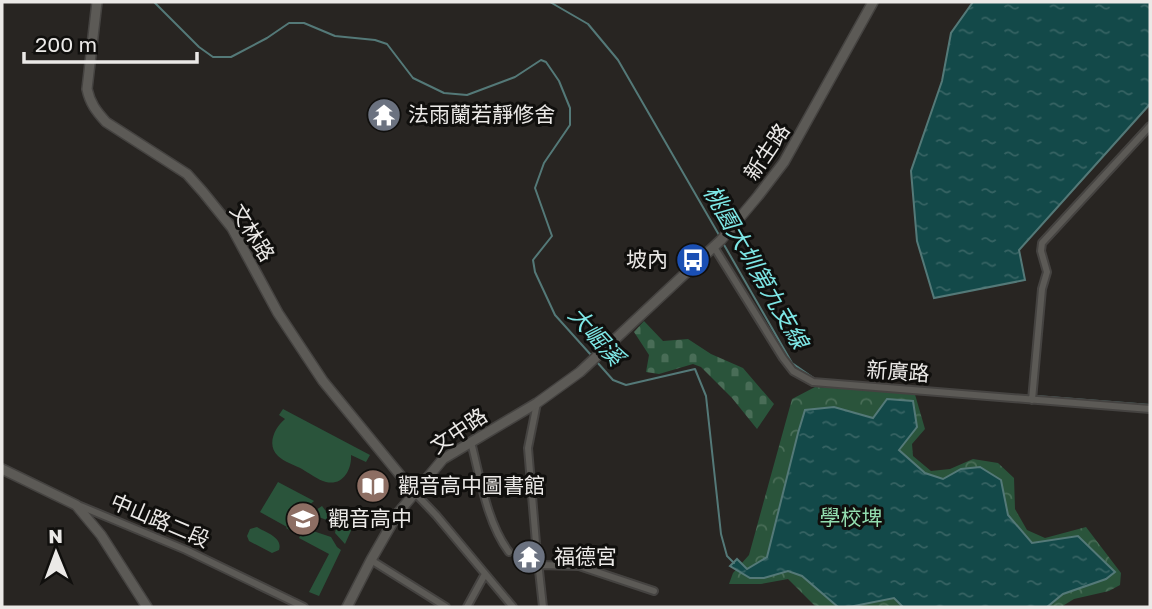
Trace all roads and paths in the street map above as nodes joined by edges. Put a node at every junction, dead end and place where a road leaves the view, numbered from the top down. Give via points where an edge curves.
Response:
1 (97, 2) edge
2 (873, 2) edge
3 (1150, 126) edge
4 (714, 247) junction
5 (1032, 400) junction
6 (537, 403) junction
7 (1150, 409) edge
8 (471, 442) junction
9 (2, 469) edge
10 (414, 492) junction
11 (76, 505) junction
12 (509, 552) dead end
13 (371, 559) junction
14 (539, 565) junction
15 (485, 575) junction
16 (654, 590) dead end
17 (148, 607) edge
18 (304, 607) edge
19 (347, 607) edge
20 (446, 607) edge
21 (467, 607) edge
22 (513, 607) edge
23 (543, 607) edge

1 - 10 street, 文林路 via 87,89 90,101 106,121 187,174 203,192 232,228 278,313 323,381
2 - 4 street, 新生路 via 784,162
3 - 5 street via 1042,243 1047,272
4 - 5 street, 新廣路 via 783,358 793,371 813,382
4 - 6 street, 新生路 via 580,372
5 - 7 street, 新廣路
6 - 8 street, 文中路
6 - 14 street via 528,449
8 - 10 street, 文中路 via 443,459
8 - 12 street via 486,500
9 - 11 street, 中山路二段
10 - 13 street, 文中路
10 - 15 street
11 - 17 street
11 - 18 street, 中山路二段 via 187,550
13 - 19 street, 文中路
13 - 20 street
14 - 16 street via 579,566
14 - 23 street
15 - 21 street
15 - 22 street

